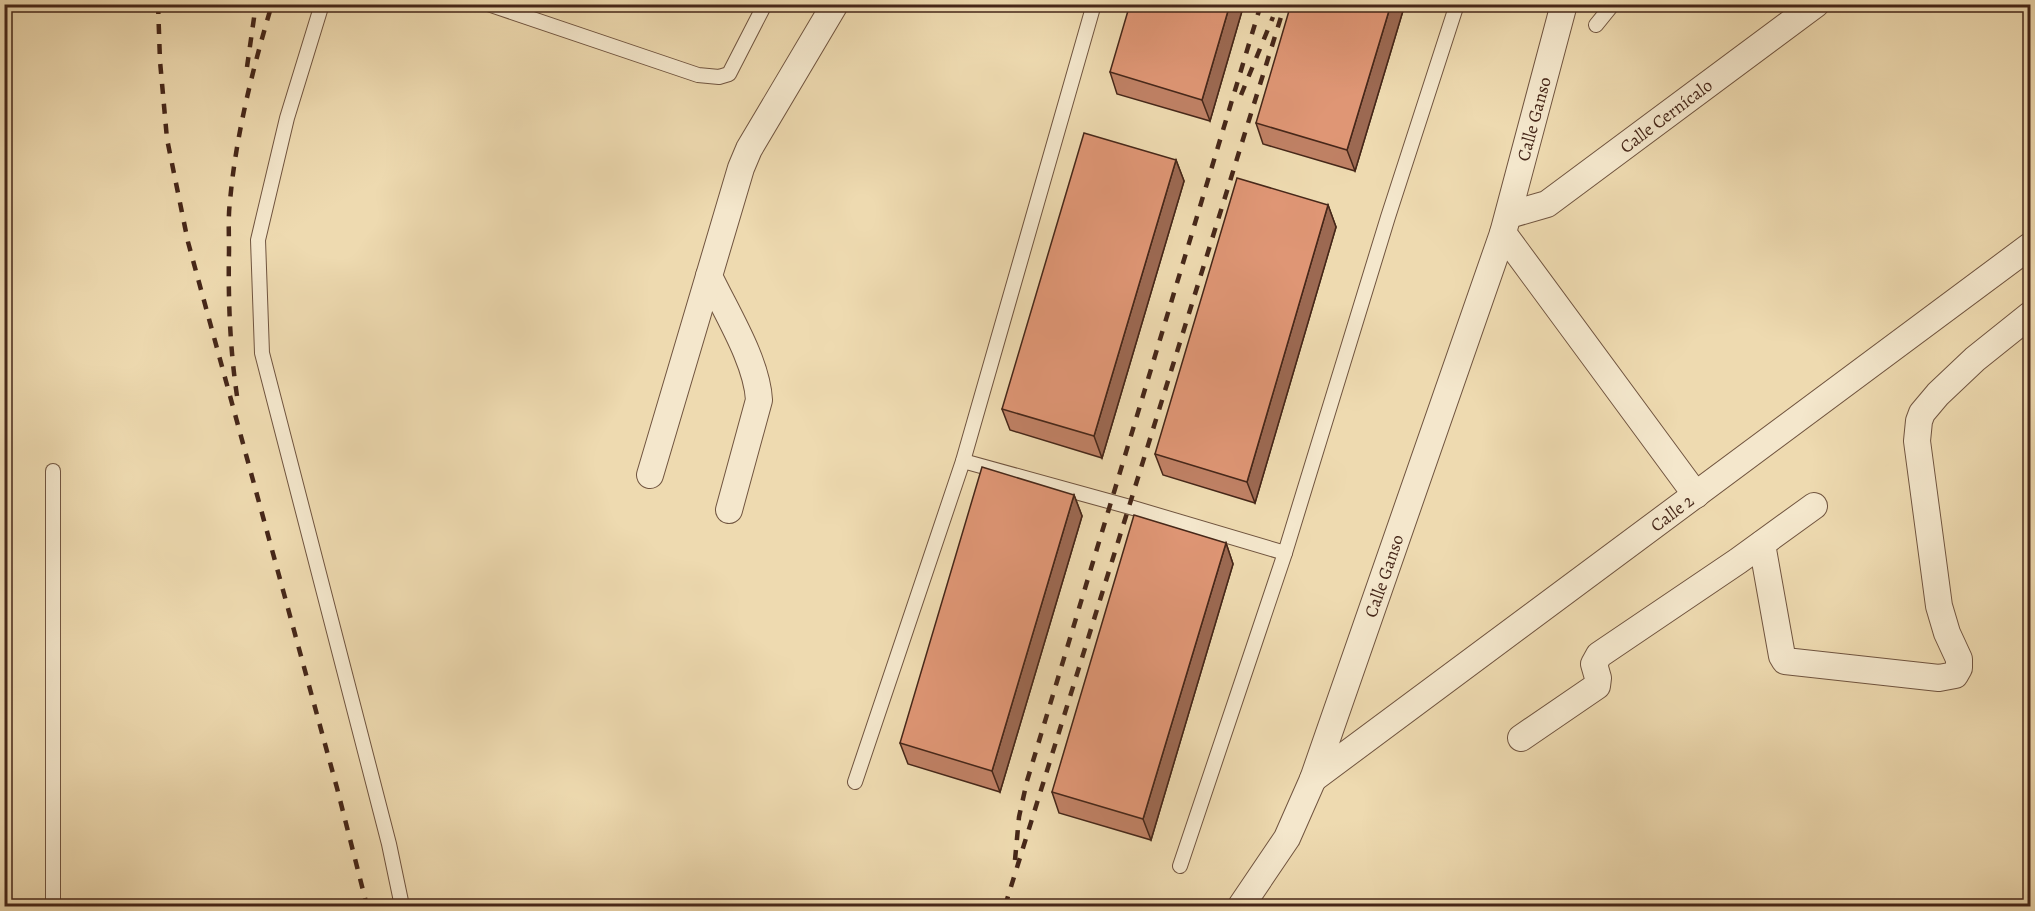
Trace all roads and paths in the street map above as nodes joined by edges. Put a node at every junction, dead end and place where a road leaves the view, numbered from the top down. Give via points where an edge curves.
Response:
1 (322, 4) edge
2 (488, 4) edge
3 (765, 4) edge
4 (835, 4) edge
5 (1094, 4) edge
6 (1457, 4) edge
7 (1564, 4) edge
8 (1612, 4) edge
9 (1816, 4) edge
10 (1596, 26) dead end
11 (1506, 224) junction
12 (2031, 246) edge
13 (709, 276) junction
14 (2031, 315) edge
15 (963, 461) junction
16 (53, 471) dead end
17 (650, 475) dead end
18 (1696, 495) junction
19 (1814, 506) dead end
20 (729, 510) dead end
21 (1762, 544) junction
22 (1285, 553) junction
23 (1521, 738) dead end
24 (1313, 779) junction
25 (855, 782) dead end
26 (1180, 866) dead end
27 (53, 906) edge
28 (402, 906) edge
29 (1241, 906) edge

1 - 28 lane via 287,118 258,240 262,353
2 - 3 lane via 698,75 719,77 729,74
4 - 13 street via 749,148
5 - 15 lane
6 - 22 lane
7 - 11 street, Calle Ganso
8 - 10 lane
9 - 11 street, Calle Cernícalo via 1547,204
11 - 18 street
11 - 24 street, Calle Ganso
12 - 18 street, Calle 2
13 - 17 street
13 - 20 street via 758,383 759,400
14 - 21 street via 1938,394 1919,421 1917,441 1939,606 1959,659 1955,675 1939,678 1785,662
15 - 22 lane
15 - 25 lane
16 - 27 lane
18 - 24 street, Calle 2
19 - 21 street
21 - 23 street via 1599,655 1594,664 1597,686
22 - 26 lane
24 - 29 street, Calle Ganso via 1287,838

